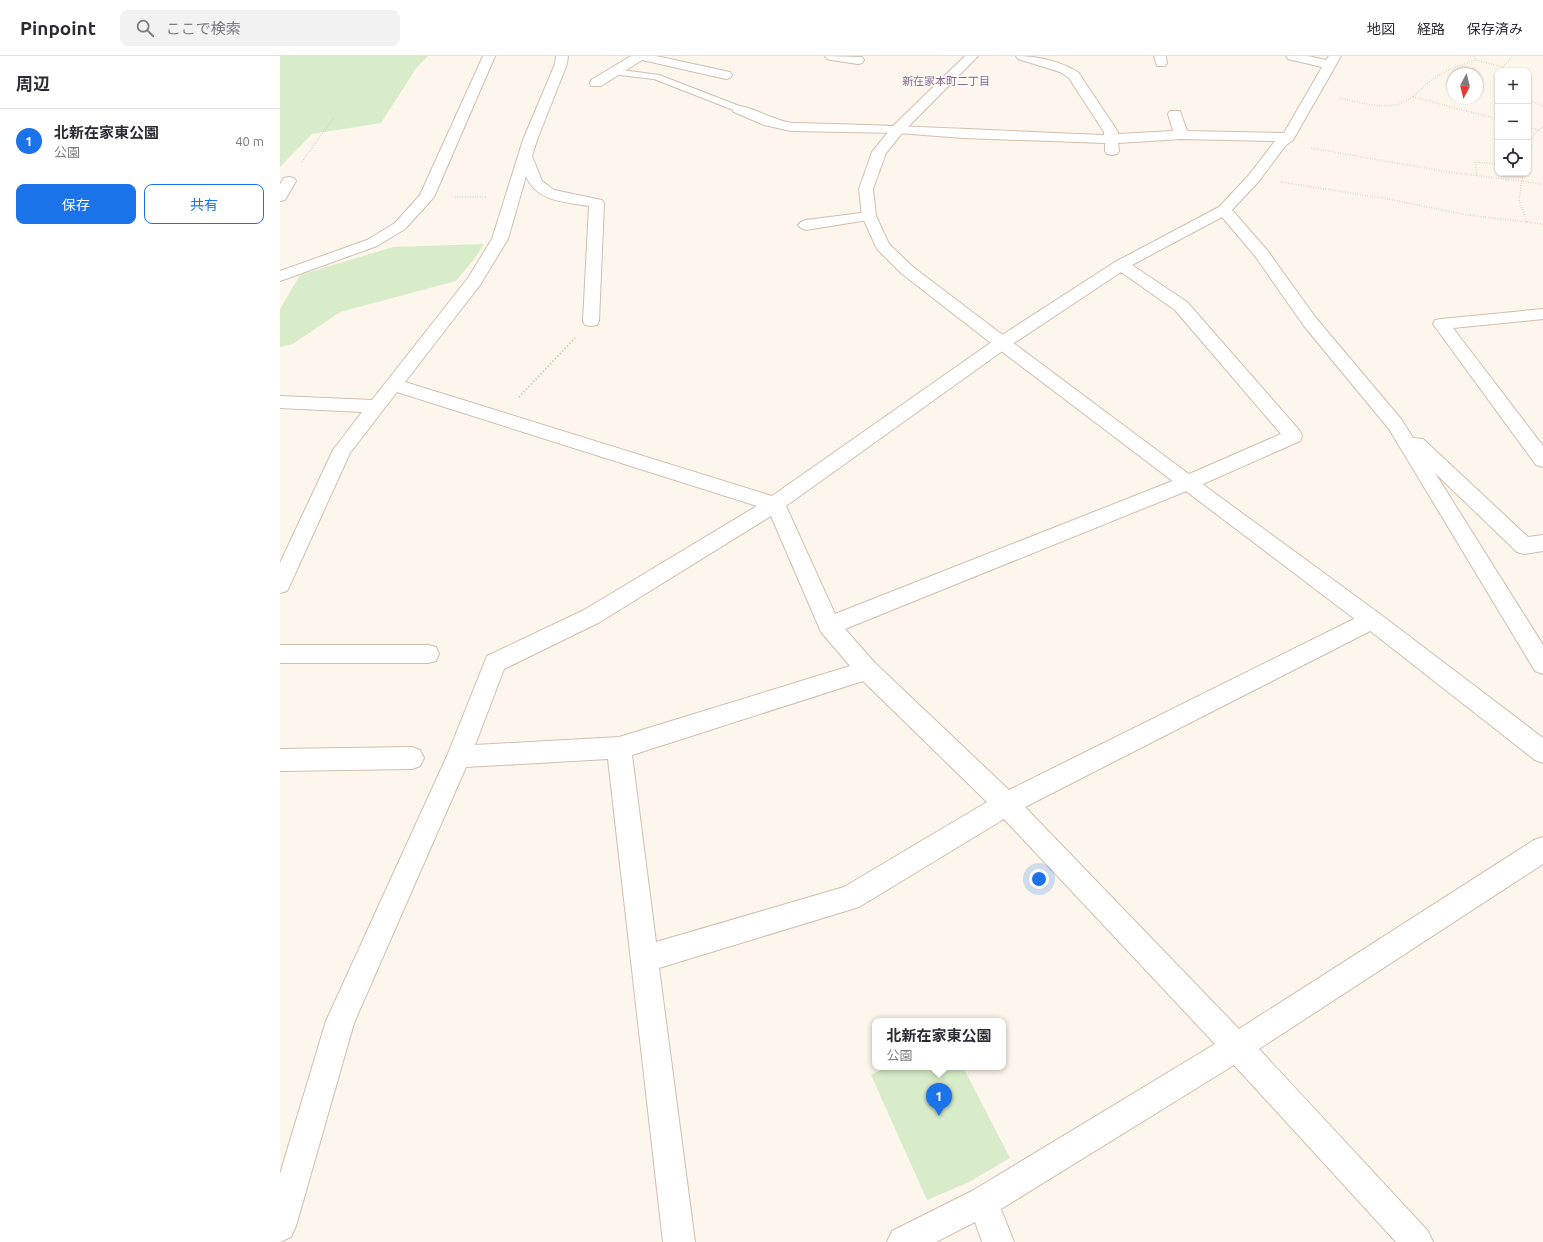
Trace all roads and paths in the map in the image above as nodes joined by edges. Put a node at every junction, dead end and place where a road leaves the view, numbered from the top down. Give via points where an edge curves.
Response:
1 (489, 56) edge
2 (562, 56) edge
3 (640, 56) edge
4 (831, 56) edge
5 (972, 56) edge
6 (1022, 56) edge
7 (1292, 56) edge
8 (1474, 56) edge
9 (1513, 56) edge
10 (858, 60) dead end
11 (1332, 60) edge
12 (1476, 60) junction
13 (1076, 61) dead end
14 (1503, 67) joint
15 (614, 72) junction
16 (726, 75) dead end
17 (1074, 75) junction
18 (596, 83) dead end
19 (1314, 93) junction
20 (1413, 97) junction
21 (1531, 101) edge
22 (1543, 106) edge
23 (739, 109) joint
24 (1175, 114) dead end
25 (334, 117) dead end
26 (1495, 118) edge
27 (1543, 127) edge
28 (1531, 128) edge
29 (898, 129) junction
30 (1538, 130) junction
31 (1182, 135) junction
32 (1111, 139) junction
33 (1284, 140) junction
34 (1531, 140) edge
35 (1112, 154) dead end
36 (525, 156) junction
37 (1495, 164) edge
38 (1477, 175) junction
39 (1522, 176) edge
40 (1254, 178) junction
41 (1521, 180) junction
42 (289, 181) joint
43 (1543, 184) edge
44 (280, 197) edge
45 (427, 197) junction
46 (513, 197) junction
47 (1224, 210) junction
48 (869, 216) junction
49 (1528, 223) junction
50 (1543, 224) edge
51 (806, 225) dead end
52 (1121, 265) junction
53 (280, 276) edge
54 (1543, 314) edge
55 (591, 321) joint
56 (1002, 343) junction
57 (392, 384) junction
58 (280, 402) edge
59 (375, 406) junction
60 (499, 417) junction
61 (1395, 424) junction
62 (1543, 460) edge
63 (1187, 483) junction
64 (775, 504) junction
65 (1543, 544) edge
66 (280, 585) edge
67 (1372, 620) junction
68 (830, 626) junction
69 (280, 654) edge
70 (428, 654) dead end
71 (1543, 664) edge
72 (866, 670) junction
73 (619, 748) junction
74 (1543, 752) edge
75 (459, 757) junction
76 (412, 758) dead end
77 (280, 760) edge
78 (1006, 804) junction
79 (1543, 849) edge
80 (645, 959) junction
81 (1237, 1047) junction
82 (983, 1202) junction
83 (280, 1226) edge
84 (679, 1242) edge
85 (903, 1242) edge
86 (998, 1242) edge
87 (1417, 1242) edge

1 - 45 street
2 - 36 street via 562,64
3 - 15 street
3 - 16 street
4 - 10 street
5 - 29 street
6 - 17 street via 1064,69
7 - 11 street
8 - 12 path
9 - 14 path
11 - 19 street
12 - 14 path
12 - 20 path via 1453,68 1428,82
13 - 17 street
15 - 18 street
15 - 23 lane via 656,77
17 - 32 street via 1111,132
19 - 20 path via 1367,104 1387,105 1402,104
19 - 33 street
20 - 26 path
21 - 22 path
23 - 29 street via 769,122 790,127
24 - 31 street
25 - 42 path
27 - 30 path
28 - 30 path
29 - 32 street
29 - 48 street via 879,152 871,172 866,189
30 - 34 path
31 - 32 street
31 - 33 street
32 - 35 street
33 - 38 path via 1448,172
33 - 40 street
36 - 46 street
36 - 55 street via 536,183 549,194 597,203
37 - 38 path via 1475,162
38 - 41 path
39 - 41 path
40 - 47 street
40 - 49 path
41 - 43 path
41 - 49 path via 1519,200
42 - 44 street
45 - 46 path
45 - 53 street via 400,226 372,243
46 - 57 street via 500,239 474,281
47 - 52 street
47 - 61 street via 1261,253 1310,322
48 - 51 street
48 - 56 street via 882,246 907,270
49 - 50 path
52 - 56 street
52 - 63 street via 1181,306 1293,436
54 - 62 street via 1441,324
55 - 60 path
56 - 63 street
56 - 64 street
57 - 59 street
57 - 60 street
58 - 59 street
59 - 66 street via 342,450
60 - 64 street
61 - 65 street via 1524,546
61 - 71 street
63 - 67 street
63 - 68 street
64 - 68 street
64 - 75 street via 592,616 495,663
67 - 74 street
67 - 78 street
68 - 72 street
69 - 70 street
72 - 73 street
72 - 78 street
73 - 75 street
73 - 80 street
75 - 83 street via 340,1021
76 - 77 street
78 - 80 street via 850,898
78 - 81 street
79 - 81 street
80 - 84 street
81 - 82 street
81 - 87 street
82 - 85 street
82 - 86 street

